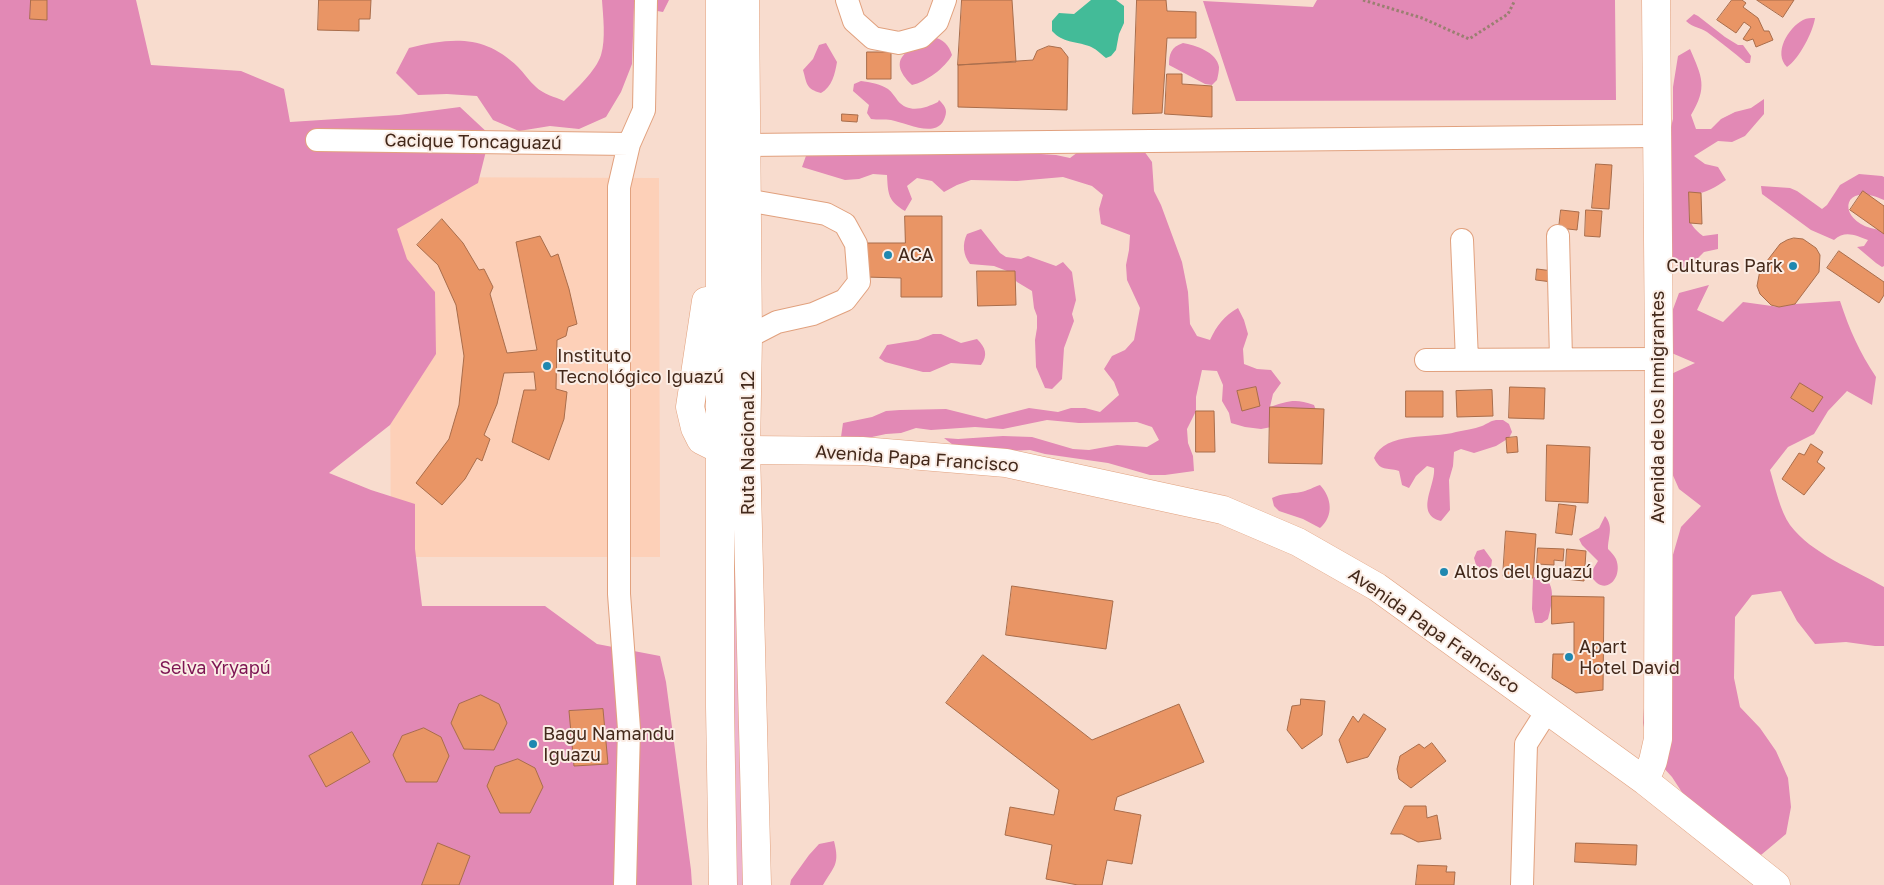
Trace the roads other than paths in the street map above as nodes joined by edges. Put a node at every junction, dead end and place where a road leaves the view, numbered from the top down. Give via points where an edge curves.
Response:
1 (646, 0) edge
2 (720, 0) edge
3 (745, 0) edge
4 (847, 0) edge
5 (945, 0) edge
6 (1656, 0) edge
7 (1657, 136) junction
8 (317, 140) dead end
9 (629, 144) junction
10 (746, 145) junction
11 (746, 200) junction
12 (1558, 236) dead end
13 (1462, 240) dead end
14 (748, 337) junction
15 (1659, 359) junction
16 (1426, 360) dead end
17 (1467, 360) junction
18 (1561, 360) junction
19 (734, 450) junction
20 (1547, 711) junction
21 (1645, 781) junction
22 (625, 885) edge
23 (723, 885) edge
24 (757, 885) edge
25 (1522, 885) edge
26 (1776, 885) edge

1 - 9 street via 644,110
2 - 19 main road via 720,216 690,407 701,440
3 - 10 main road, Ruta Nacional 12
4 - 5 street via 854,21 873,38 898,43 921,37 936,22
6 - 7 main road, Avenida de los Inmigrantes
7 - 10 street
7 - 15 main road, Avenida de los Inmigrantes
8 - 9 street, Cacique Toncaguazú
9 - 22 street via 619,187 618,594 629,729
10 - 11 main road, Ruta Nacional 12
11 - 14 main road, Ruta Nacional 12
11 - 14 street via 826,214 845,224 856,244 859,282 844,300 813,314 777,322
12 - 18 street
13 - 17 street
14 - 19 main road, Ruta Nacional 12
15 - 18 street
15 - 21 main road, Avenida de los Inmigrantes via 1658,738
16 - 17 street
17 - 18 street
19 - 20 main road, Avenida Papa Francisco via 862,451 1006,463 1223,510 1298,542 1376,587
19 - 23 main road, Ruta Nacional 12 via 720,707
19 - 24 main road, Ruta Nacional 12
20 - 21 main road, Avenida Papa Francisco
20 - 25 street via 1526,744
21 - 26 main road, Avenida Papa Francisco

